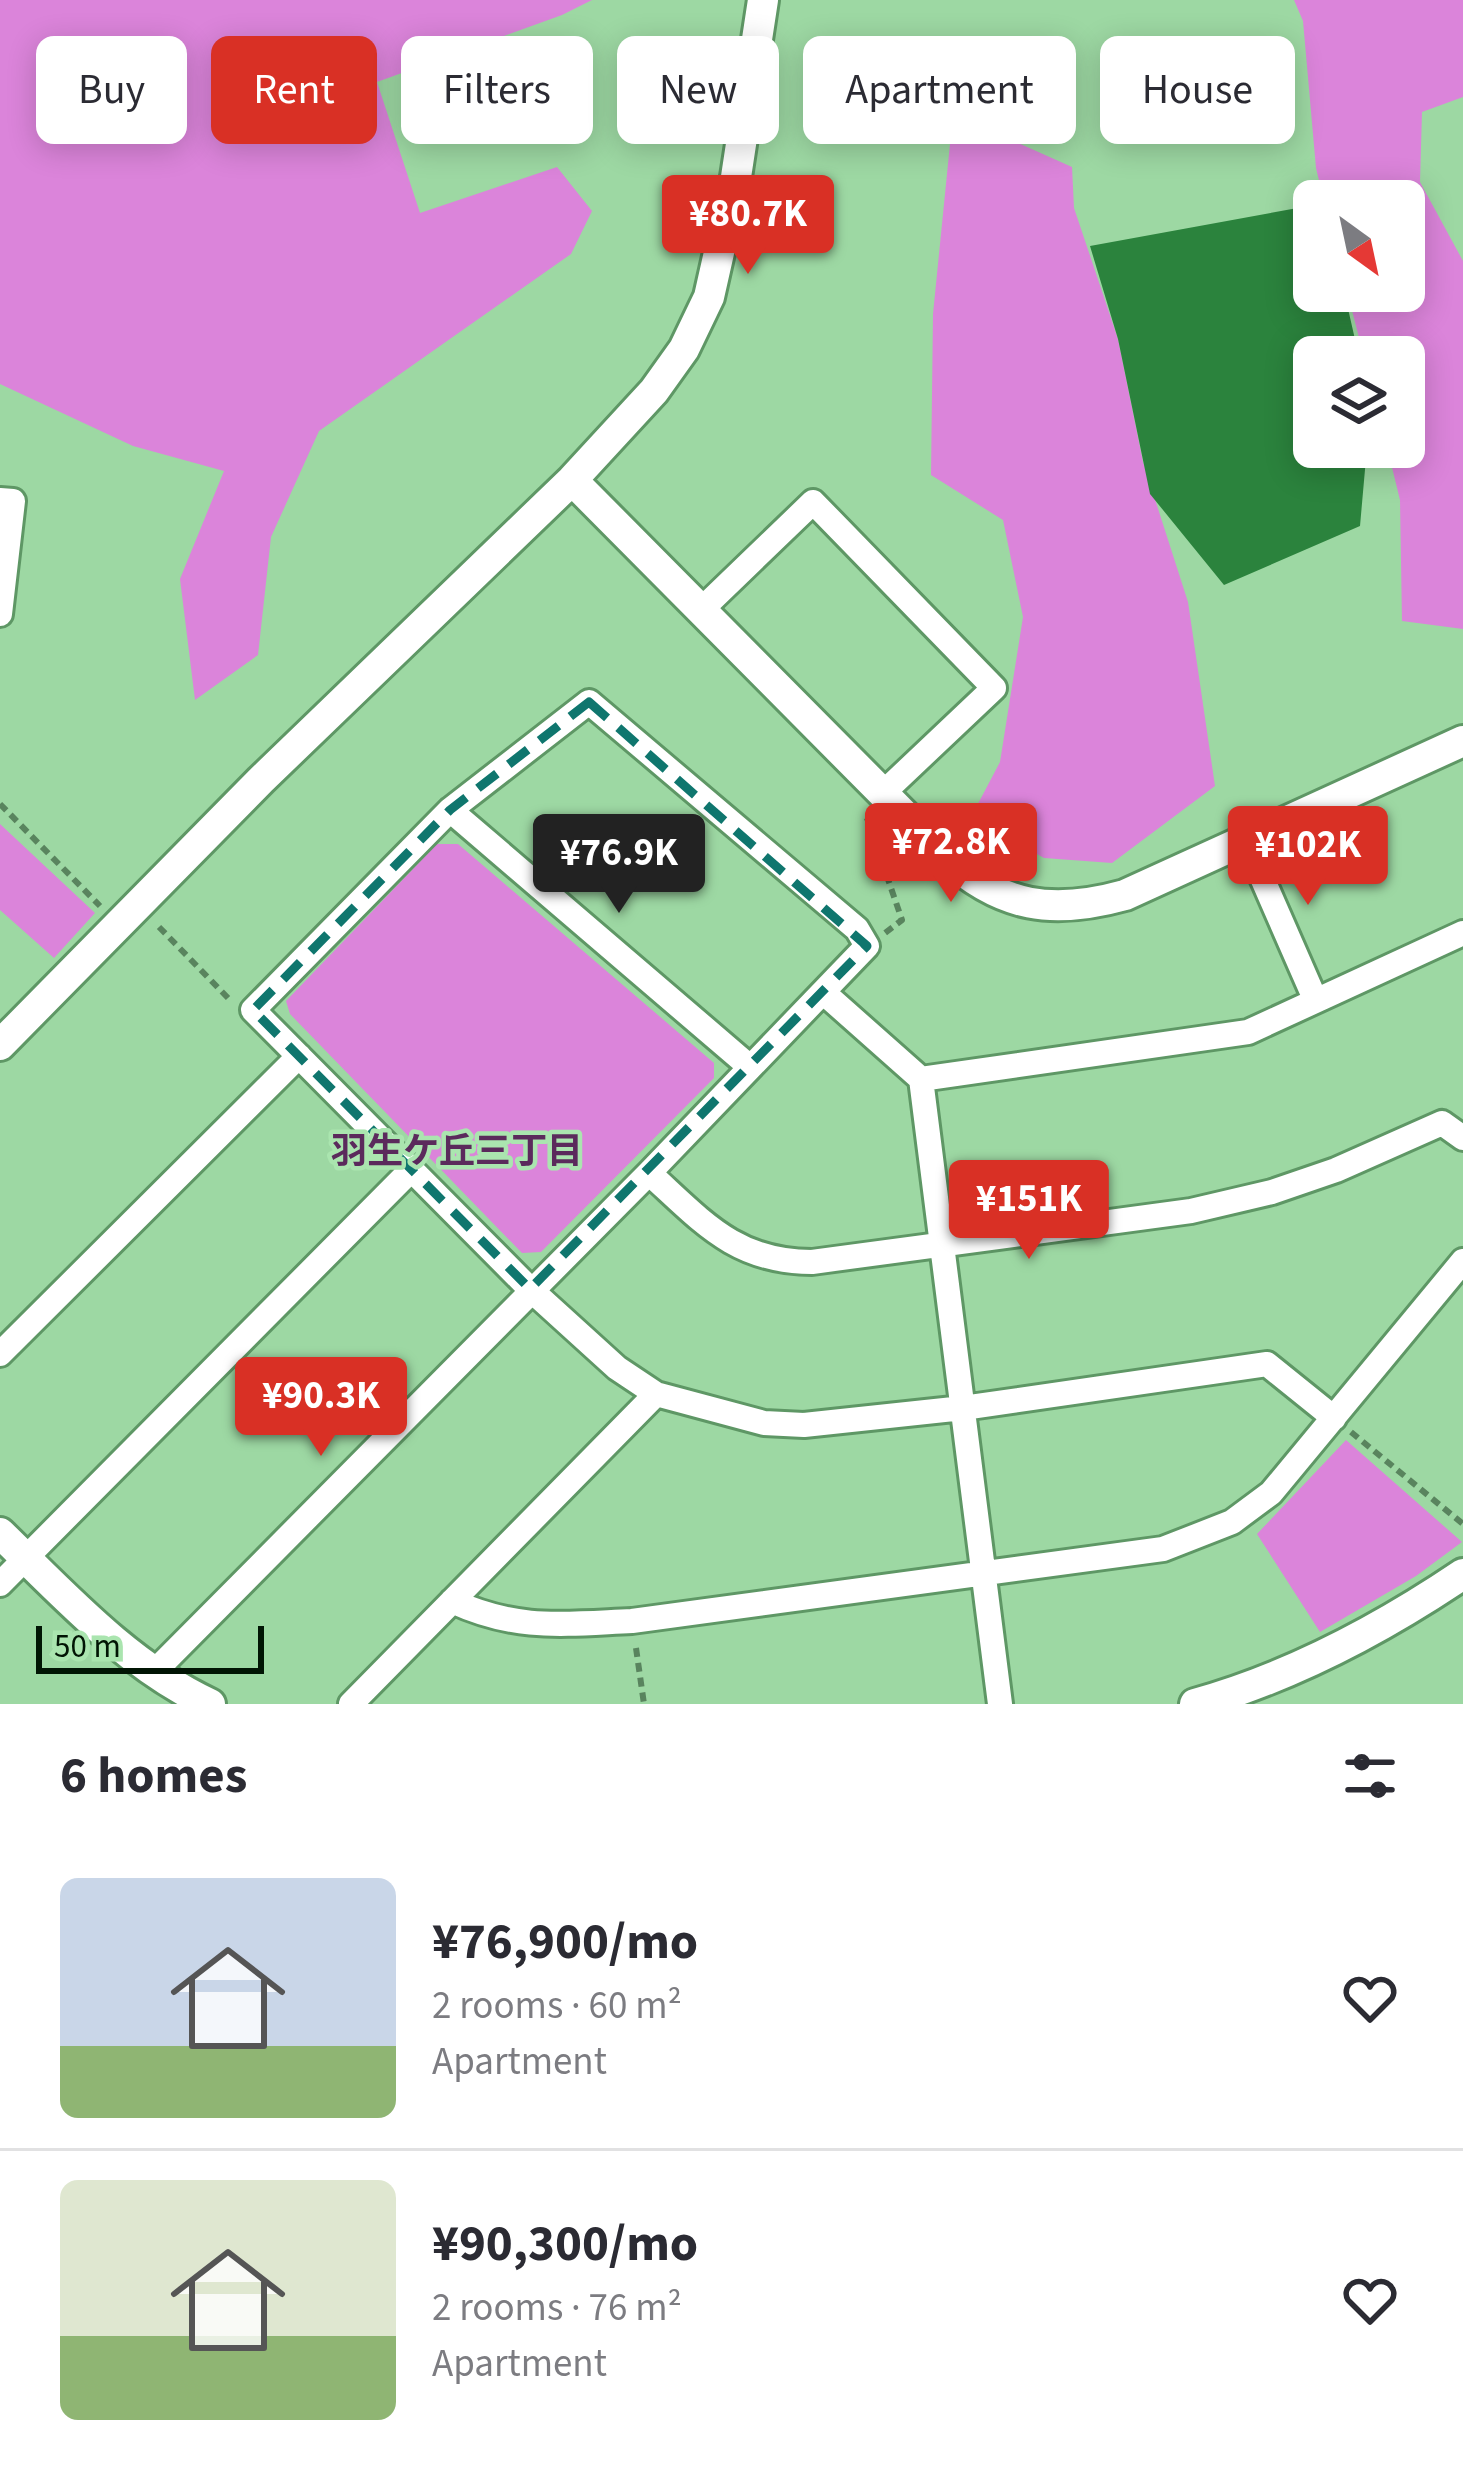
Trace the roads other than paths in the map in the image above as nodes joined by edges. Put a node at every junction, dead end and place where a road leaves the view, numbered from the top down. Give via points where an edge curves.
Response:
1 (763, 0) edge
2 (572, 480) junction
3 (0, 500) edge
4 (702, 609) junction
5 (0, 614) edge
6 (1463, 742) edge
7 (882, 794) junction
8 (449, 810) junction
9 (1246, 842) junction
10 (1463, 933) edge
11 (824, 993) junction
12 (1315, 999) junction
13 (0, 1045) edge
14 (299, 1056) junction
15 (750, 1067) junction
16 (920, 1078) junction
17 (1463, 1138) edge
18 (410, 1171) junction
19 (649, 1173) junction
20 (942, 1243) junction
21 (1463, 1261) edge
22 (530, 1289) junction
23 (0, 1354) edge
24 (656, 1394) junction
25 (964, 1408) junction
26 (1334, 1418) junction
27 (0, 1532) edge
28 (26, 1558) junction
29 (982, 1571) junction
30 (1463, 1574) edge
31 (0, 1584) edge
32 (452, 1601) junction
33 (154, 1672) junction
34 (210, 1704) edge
35 (351, 1704) edge
36 (1000, 1704) edge
37 (1195, 1704) edge

1 - 2 street via 709,297 654,391
2 - 4 street
2 - 13 street
3 - 5 street via 13,501
4 - 7 street
4 - 7 street via 813,502 994,688
6 - 9 street
7 - 9 street via 965,874 1044,907 1125,896
8 - 11 street via 590,702 857,929 868,946
8 - 14 street via 253,1010
8 - 15 street
9 - 12 street
10 - 12 street
11 - 15 street
11 - 16 street
12 - 16 street via 1248,1032
14 - 18 street
14 - 23 street
15 - 19 street
16 - 20 street
17 - 20 street via 1442,1123 1272,1192 1191,1211
18 - 22 street
18 - 28 street
19 - 20 street via 723,1241 786,1262
19 - 22 street
20 - 25 street
21 - 26 street
22 - 24 street
22 - 33 street
24 - 25 street via 764,1423 803,1425
24 - 32 street
25 - 26 street via 1267,1364
25 - 29 street
26 - 29 street via 1271,1493 1232,1522 1163,1549
27 - 28 street
28 - 31 street
28 - 33 street
29 - 32 street via 632,1621 491,1619
29 - 36 street
30 - 37 street via 1309,1664
32 - 35 street
33 - 34 street

